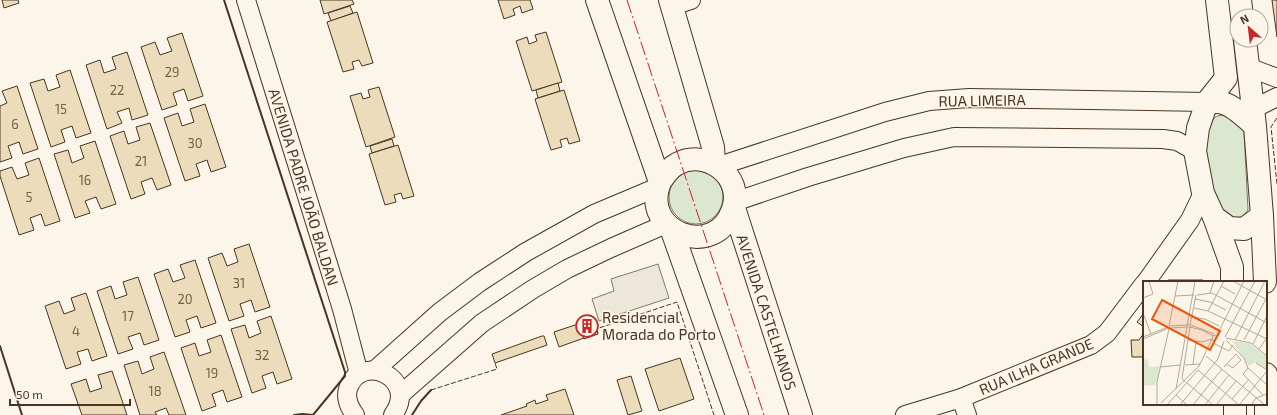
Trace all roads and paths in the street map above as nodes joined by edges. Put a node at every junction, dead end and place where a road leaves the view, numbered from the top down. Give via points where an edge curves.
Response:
1 (246, 0) edge
2 (597, 0) edge
3 (1217, 0) edge
4 (678, 2) edge
5 (1246, 48) edge
6 (1248, 67) junction
7 (1277, 78) edge
8 (1277, 97) edge
9 (1207, 102) junction
10 (1254, 117) junction
11 (1196, 151) junction
12 (716, 165) junction
13 (659, 184) junction
14 (1203, 192) junction
15 (734, 205) junction
16 (1262, 216) junction
17 (1214, 217) junction
18 (669, 226) junction
19 (1269, 277) edge
20 (1146, 281) edge
21 (1232, 281) edge
22 (1143, 286) edge
23 (367, 372) junction
24 (400, 395) junction
25 (961, 398) junction
26 (347, 411) edge
27 (393, 415) edge
28 (737, 415) edge
29 (801, 415) edge
30 (905, 415) edge
31 (967, 415) edge

1 - 23 street, AVENIDA PADRE JOÃO BALDAN via 339,301
2 - 13 main road
3 - 9 main road via 1226,78
4 - 12 main road
5 - 6 main road
6 - 7 street
6 - 10 main road
8 - 10 street
9 - 10 main road via 1225,103
9 - 11 main road via 1198,128
9 - 12 street, RUA LIMEIRA via 969,98 929,101 885,112
10 - 16 main road
11 - 14 main road
11 - 15 street via 1177,141 1163,139 954,137 904,148 808,177
12 - 13 main road via 698,159 687,160 667,172
12 - 15 main road, AVENIDA CASTELHANOS via 733,185
13 - 18 main road via 658,206 661,217
13 - 23 street via 594,214 526,252 440,312
14 - 17 main road
14 - 20 street, RUA ILHA GRANDE via 1190,220
15 - 18 main road, AVENIDA CASTELHANOS via 729,219 714,232 703,237 679,234
15 - 29 main road, AVENIDA CASTELHANOS
16 - 17 main road via 1244,229 1229,228
16 - 19 main road
17 - 21 main road via 1232,267
18 - 24 street via 611,248 532,289 482,323
18 - 28 main road
22 - 25 street, RUA ILHA GRANDE via 1107,333 1091,344
23 - 24 street via 381,371 392,378
23 - 26 street via 351,382 347,393
24 - 27 street via 400,402
25 - 30 street, RUA ILHA GRANDE
25 - 31 street

